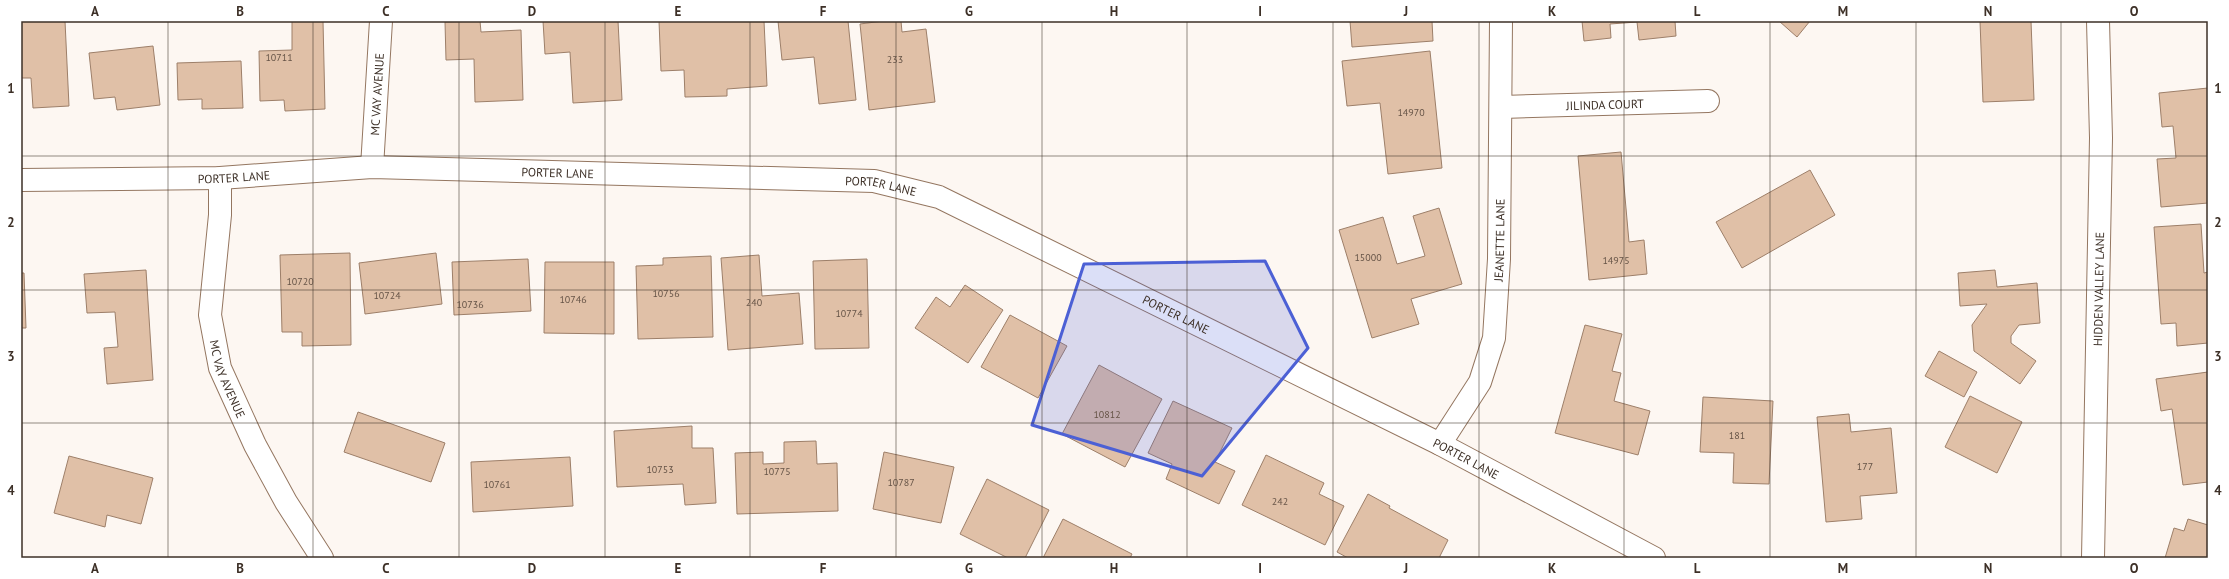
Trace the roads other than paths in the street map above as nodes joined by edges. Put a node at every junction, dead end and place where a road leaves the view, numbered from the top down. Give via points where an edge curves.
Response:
1 (381, 21) edge
2 (1502, 21) edge
3 (2098, 21) edge
4 (1708, 101) dead end
5 (1502, 107) junction
6 (372, 167) junction
7 (220, 178) junction
8 (21, 180) edge
9 (1440, 444) junction
10 (322, 558) edge
11 (1654, 558) edge
12 (2093, 558) edge

1 - 6 street, MC VAY AVENUE
2 - 5 street, JEANETTE LANE
3 - 12 street, HIDDEN VALLEY LANE via 2101,138
4 - 5 street, JILINDA COURT
5 - 9 street, JEANETTE LANE via 1499,259 1494,338 1480,382
6 - 7 street, PORTER LANE
6 - 9 street, PORTER LANE via 874,181 939,197
7 - 8 street, PORTER LANE
7 - 10 street, MC VAY AVENUE via 220,215 210,315 220,368 255,445 286,502
9 - 11 street, PORTER LANE

